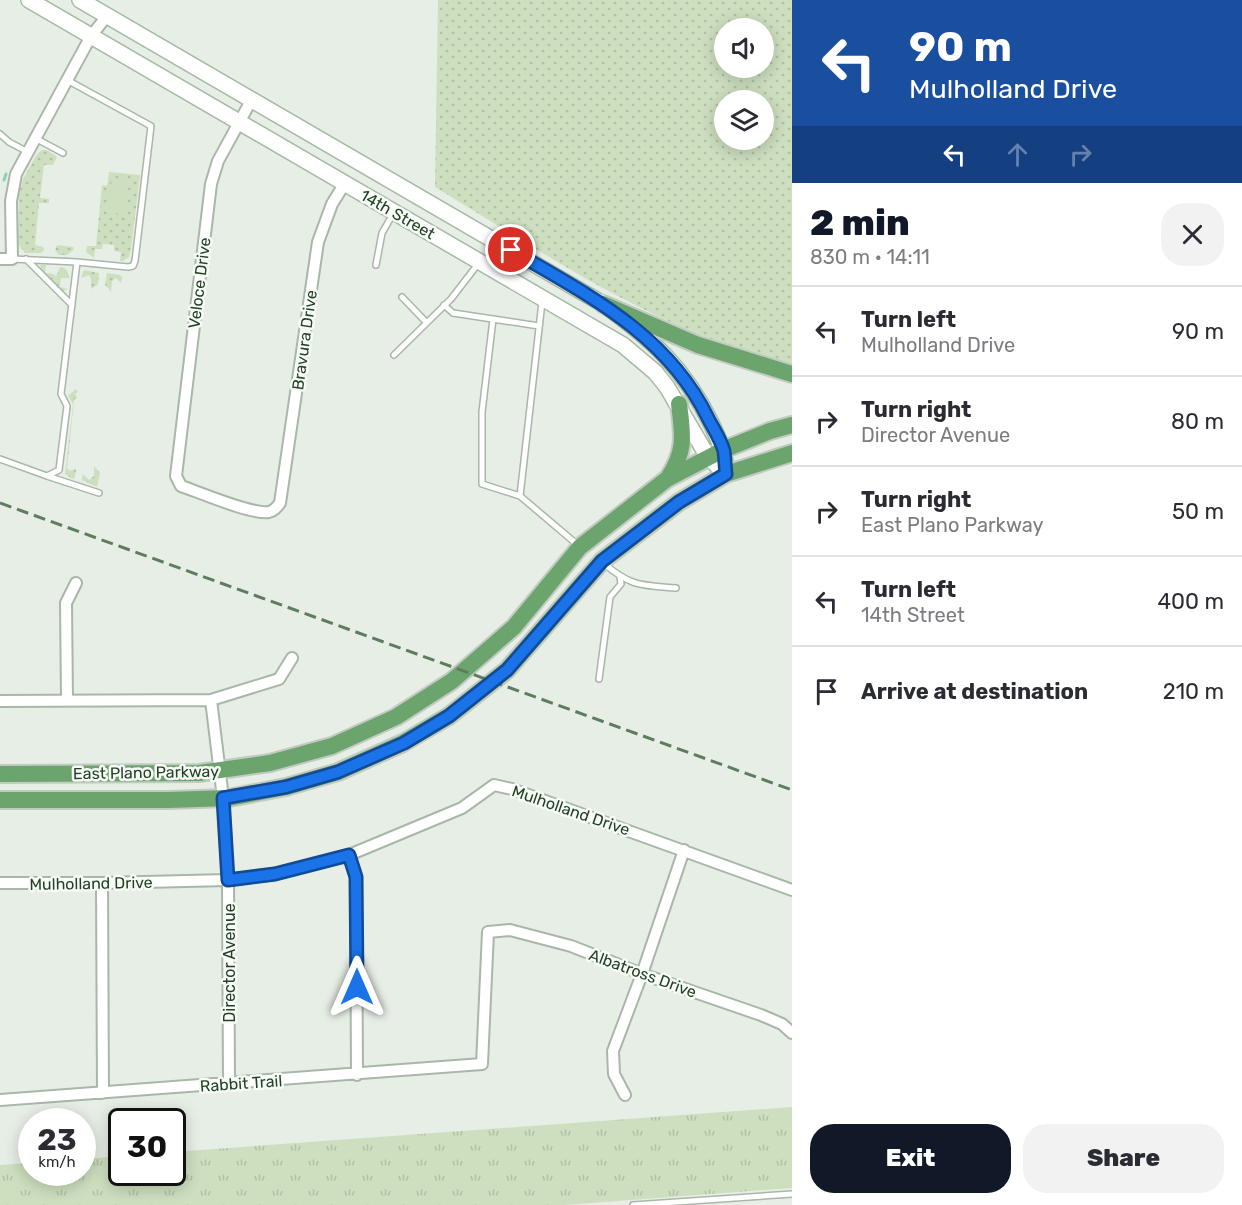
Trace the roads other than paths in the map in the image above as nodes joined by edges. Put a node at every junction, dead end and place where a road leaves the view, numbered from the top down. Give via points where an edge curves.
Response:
1 (29, 0) edge
2 (80, 0) edge
3 (107, 15) junction
4 (91, 36) junction
5 (68, 80) junction
6 (252, 99) junction
7 (239, 122) junction
8 (0, 134) edge
9 (35, 138) junction
10 (28, 152) junction
11 (63, 153) dead end
12 (345, 183) junction
13 (394, 212) junction
14 (461, 221) junction
15 (448, 242) junction
16 (0, 259) edge
17 (12, 259) junction
18 (26, 259) junction
19 (481, 261) junction
20 (77, 262) junction
21 (376, 266) dead end
22 (402, 297) dead end
23 (543, 298) junction
24 (603, 304) junction
25 (72, 305) junction
26 (444, 305) junction
27 (493, 319) junction
28 (426, 322) junction
29 (539, 326) junction
30 (394, 355) dead end
31 (792, 374) edge
32 (679, 404) junction
33 (792, 425) edge
34 (723, 450) junction
35 (792, 453) edge
36 (708, 457) junction
37 (0, 459) edge
38 (726, 474) junction
39 (46, 476) junction
40 (667, 479) junction
41 (99, 493) dead end
42 (520, 496) junction
43 (280, 503) joint
44 (580, 547) junction
45 (602, 561) junction
46 (620, 577) junction
47 (75, 583) dead end
48 (676, 588) dead end
49 (292, 658) dead end
50 (598, 679) dead end
51 (67, 700) junction
52 (211, 700) junction
53 (0, 701) edge
54 (220, 771) junction
55 (0, 774) edge
56 (223, 798) junction
57 (0, 800) edge
58 (684, 850) junction
59 (349, 855) junction
60 (228, 880) junction
61 (0, 884) edge
62 (102, 884) junction
63 (792, 890) edge
64 (642, 974) junction
65 (792, 1033) edge
66 (482, 1064) joint
67 (357, 1075) junction
68 (229, 1084) junction
69 (103, 1093) junction
70 (625, 1095) dead end
71 (0, 1100) edge
72 (792, 1194) edge
73 (792, 1198) edge
74 (633, 1205) edge

1 - 4 main road, 14th Street
2 - 3 main road, 14th Street
3 - 4 street
3 - 6 main road, 14th Street
4 - 5 street
4 - 7 main road, 14th Street
5 - 9 street
5 - 20 lane via 151,126 133,266
6 - 7 street, Veloce Drive
6 - 14 main road, 14th Street
7 - 12 main road, 14th Street
7 - 43 street, Veloce Drive via 211,183 176,476 181,486 255,511 269,512
8 - 10 lane
9 - 10 street
9 - 11 lane
10 - 17 street via 13,187
12 - 13 main road, 14th Street
12 - 43 street, Bravura Drive via 332,204 318,242
13 - 15 main road, 14th Street
13 - 21 lane via 382,233
14 - 15 main road
14 - 24 main road, 14th Street
15 - 19 main road, 14th Street
16 - 17 street
17 - 18 lane
18 - 20 lane
18 - 25 lane
19 - 23 main road, 14th Street
19 - 26 lane
20 - 25 lane
22 - 28 lane
23 - 29 lane
23 - 32 main road, 14th Street via 632,351 655,372
24 - 31 main road via 698,345
24 - 34 main road, 14th Street via 674,364 693,390
25 - 39 lane via 61,394 67,406 59,470
26 - 27 lane via 453,313
26 - 28 lane
27 - 29 lane
27 - 42 lane via 482,412 482,483
28 - 30 lane
29 - 42 lane
32 - 36 main road, 14th Street
32 - 40 main road via 683,441 680,458
33 - 34 main road, East Plano Parkway
34 - 36 main road, East Plano Parkway
34 - 38 main road, 14th Street
35 - 38 main road
36 - 38 main road, 14th Street
36 - 40 main road, East Plano Parkway
37 - 39 lane
38 - 45 main road, East Plano Parkway via 679,502
39 - 41 lane
40 - 44 main road, East Plano Parkway
42 - 44 lane
44 - 45 main road
44 - 54 main road, East Plano Parkway via 513,627 452,681 396,717 332,746 270,763
45 - 46 lane
45 - 56 main road, East Plano Parkway via 507,670 449,716 404,743 338,772 286,787
46 - 48 lane via 636,584
46 - 50 lane via 621,584 610,597
47 - 51 street via 66,603
49 - 52 street via 279,679
51 - 52 street
51 - 53 street
52 - 54 street, Director Avenue
54 - 55 main road, East Plano Parkway
54 - 56 street, Director Avenue
56 - 57 main road, East Plano Parkway
56 - 60 street, Director Avenue
58 - 59 street, Mulholland Drive via 494,785 462,808
58 - 63 street, Mulholland Drive
58 - 64 street
59 - 60 street, Mulholland Drive via 275,874
59 - 67 street via 356,877
60 - 62 street, Mulholland Drive
60 - 68 street, Director Avenue
61 - 62 street, Mulholland Drive
62 - 69 street
64 - 65 street, Albatross Drive via 760,1015
64 - 66 street, Albatross Drive via 571,946 510,930 488,932
64 - 70 street via 613,1051 614,1074
66 - 67 street, Rabbit Trail
67 - 68 street, Rabbit Trail
68 - 69 street, Rabbit Trail
69 - 71 street, Rabbit Trail
72 - 73 lane
72 - 74 lane

